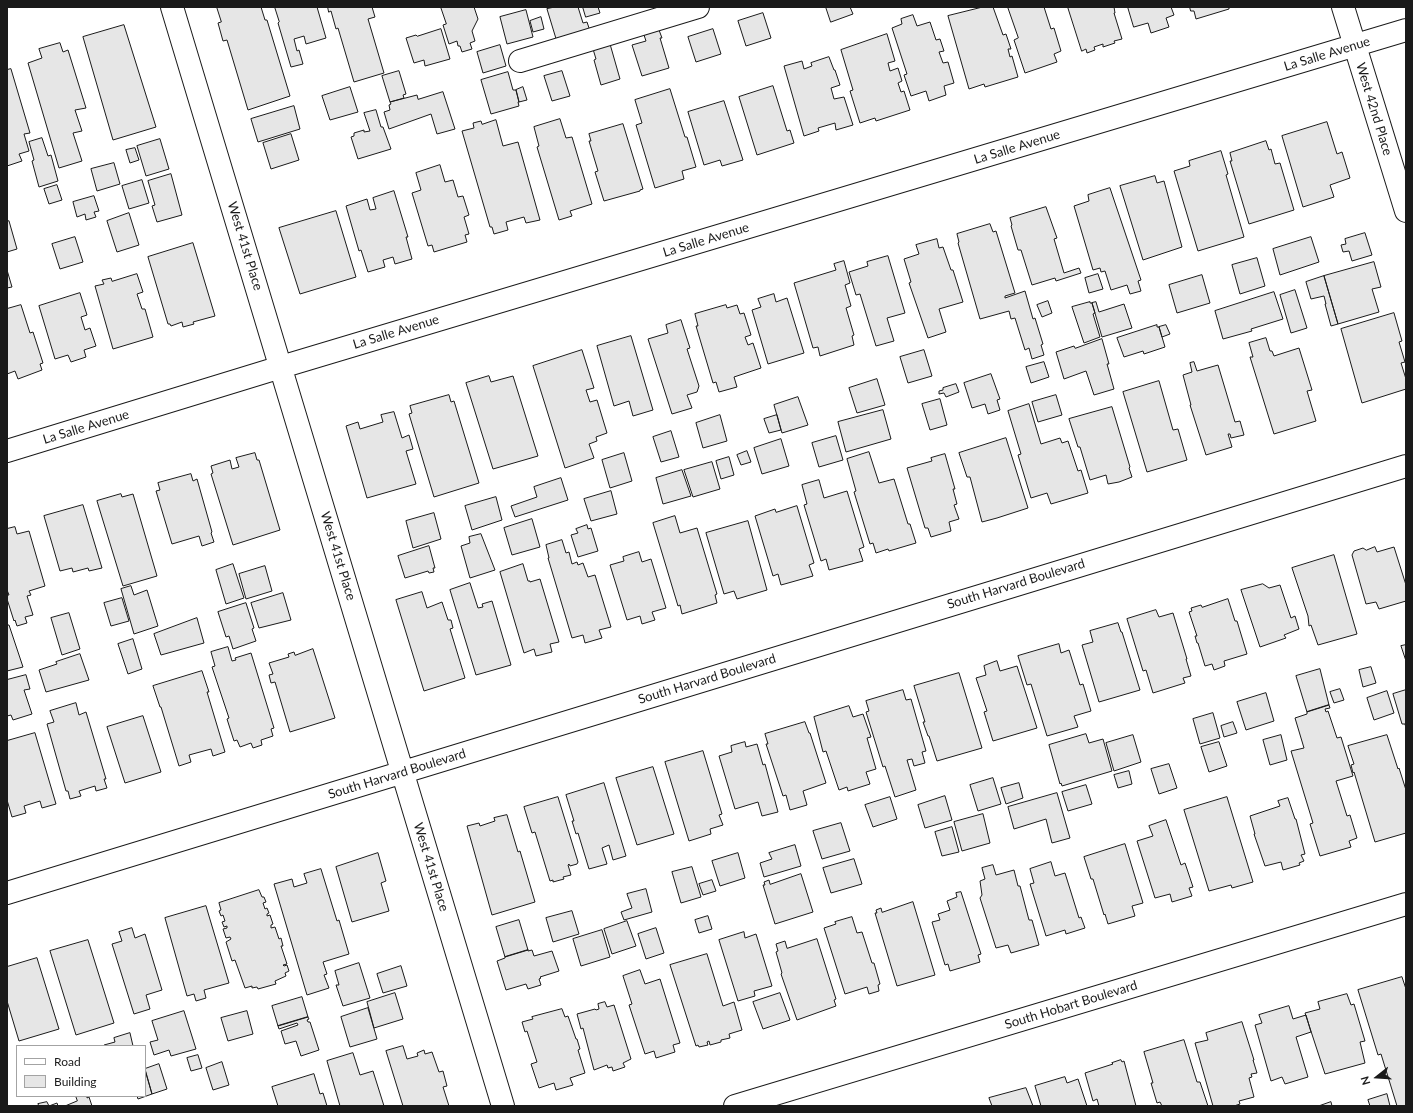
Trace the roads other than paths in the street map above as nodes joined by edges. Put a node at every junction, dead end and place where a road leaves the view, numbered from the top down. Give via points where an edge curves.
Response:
1 (172, 7) edge
2 (698, 7) edge
3 (1343, 7) edge
4 (1406, 30) edge
5 (1354, 46) junction
6 (520, 61) dead end
7 (1406, 211) edge
8 (282, 366) junction
9 (7, 451) edge
10 (1406, 466) edge
11 (402, 772) junction
12 (7, 892) edge
13 (1406, 904) edge
14 (503, 1106) edge
15 (735, 1106) edge

1 - 8 street, West 41st Place
2 - 6 street
3 - 5 street, West 42nd Place
4 - 5 street, La Salle Avenue
5 - 7 street, West 42nd Place
5 - 8 street, La Salle Avenue
8 - 9 street, La Salle Avenue
8 - 11 street, West 41st Place
10 - 11 street, South Harvard Boulevard
11 - 12 street, South Harvard Boulevard
11 - 14 street, West 41st Place
13 - 15 street, South Hobart Boulevard

